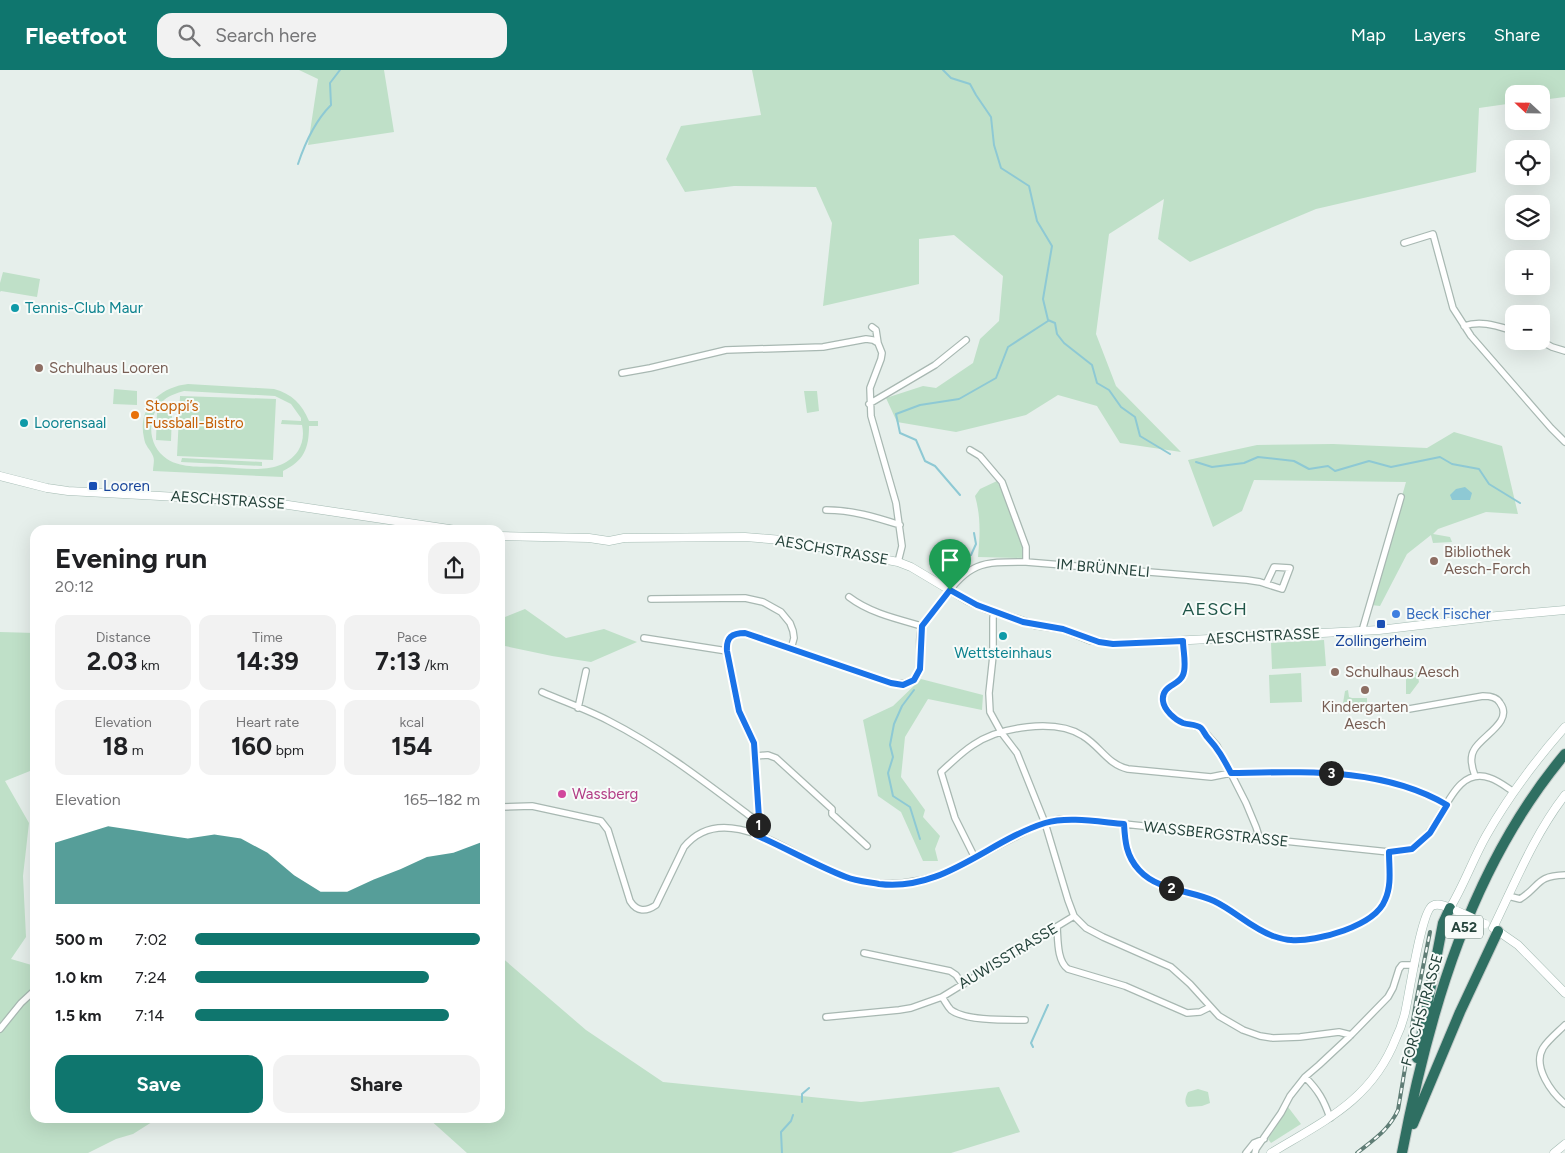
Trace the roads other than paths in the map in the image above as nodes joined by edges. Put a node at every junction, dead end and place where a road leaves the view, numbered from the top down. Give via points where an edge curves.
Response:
1 (1404, 243) dead end
2 (1464, 326) junction
3 (872, 327) dead end
4 (1505, 328) edge
5 (966, 340) dead end
6 (878, 343) junction
7 (1550, 346) edge
8 (1565, 351) edge
9 (622, 372) dead end
10 (870, 404) junction
11 (1565, 442) edge
12 (970, 450) dead end
13 (0, 476) edge
14 (1401, 497) dead end
15 (826, 510) dead end
16 (422, 525) edge
17 (900, 525) junction
18 (505, 536) edge
19 (898, 562) junction
20 (1026, 562) junction
21 (1266, 584) junction
22 (950, 590) junction
23 (848, 597) dead end
24 (651, 599) dead end
25 (1565, 610) edge
26 (994, 611) junction
27 (922, 626) junction
28 (1362, 631) junction
29 (644, 638) dead end
30 (1183, 641) junction
31 (792, 649) junction
32 (727, 651) junction
33 (586, 671) dead end
34 (542, 692) dead end
35 (578, 708) junction
36 (1409, 709) dead end
37 (1565, 727) edge
38 (1001, 732) junction
39 (1565, 754) edge
40 (756, 756) junction
41 (1565, 761) edge
42 (1231, 773) junction
43 (1475, 776) junction
44 (1514, 792) junction
45 (1565, 795) edge
46 (1447, 805) junction
47 (505, 807) edge
48 (759, 818) junction
49 (1045, 823) junction
50 (1124, 824) junction
51 (756, 835) junction
52 (1260, 839) junction
53 (867, 846) dead end
54 (1389, 852) junction
55 (975, 858) junction
56 (1565, 875) edge
57 (1508, 896) junction
58 (1454, 910) junction
59 (1074, 916) junction
60 (1057, 927) junction
61 (1495, 929) junction
62 (864, 953) dead end
63 (1415, 965) junction
64 (963, 985) junction
65 (1565, 993) edge
66 (30, 995) edge
67 (942, 997) junction
68 (1210, 1007) junction
69 (826, 1017) dead end
70 (1025, 1020) dead end
71 (1565, 1025) edge
72 (0, 1029) edge
73 (1351, 1035) junction
74 (1305, 1077) junction
75 (1565, 1104) edge
76 (1330, 1118) junction
77 (1411, 1122) junction
78 (1264, 1139) junction
79 (1565, 1144) edge
80 (1246, 1153) edge
81 (1255, 1153) edge
82 (1271, 1153) edge
83 (1402, 1153) edge
84 (1407, 1153) edge
85 (1554, 1153) edge

1 - 2 street via 1434,234 1453,308
2 - 4 street via 1474,322
2 - 11 street
3 - 6 street via 876,330
5 - 10 street via 935,365
6 - 9 street via 866,339 823,348 726,350
6 - 10 street via 882,353 870,388
7 - 8 street
10 - 17 street
12 - 20 street via 980,456 1002,482 1026,547
13 - 16 main road, AESCHSTRASSE via 68,491 268,502
14 - 28 street
15 - 17 street via 861,513
17 - 19 street via 902,546
18 - 19 main road, AESCHSTRASSE via 609,541 745,537 798,542
19 - 22 main road, AESCHSTRASSE
20 - 21 street, IM BRÜNNELI
20 - 22 street, IM BRÜNNELI via 982,564 964,574
21 - 21 street, IM BRÜNNELI via 1282,589 1290,568 1274,567
22 - 26 main road, AESCHSTRASSE
22 - 27 street, IM BRÜNNELI
23 - 27 street via 866,608
24 - 31 street via 745,598 763,602 781,612 790,623 794,638
25 - 28 main road, AESCHSTRASSE
26 - 30 main road, AESCHSTRASSE via 1099,642
26 - 38 street via 990,712
27 - 31 street via 920,669 914,680 903,685
28 - 30 main road, AESCHSTRASSE
29 - 32 street
30 - 42 street via 1183,675 1166,689 1163,702 1181,722 1201,728
31 - 32 street via 736,633 729,638
32 - 40 street via 739,711 752,737
33 - 35 street
34 - 35 street
35 - 48 street via 609,721 654,747 750,816
36 - 43 street via 1483,696 1499,700 1503,708 1502,719 1473,751 1471,763
37 - 44 main road
38 - 42 street via 1024,727 1058,727 1091,741 1118,767 1211,778
38 - 49 street via 1017,753
38 - 55 street via 973,744 941,772 955,818
39 - 77 highway, FORCHSTRASSE / A52 via 1519,817 1472,907 1438,1003
40 - 48 street
40 - 53 street via 776,758
41 - 77 highway, FORCHSTRASSE / A52 via 1513,836 1473,917 1437,1023
42 - 46 street via 1364,776 1415,790
42 - 52 street
43 - 44 street via 1495,780
43 - 46 street, WASSBERGSTRASSE via 1461,784
44 - 58 main road via 1487,834
45 - 57 main road via 1542,829
46 - 54 street, WASSBERGSTRASSE via 1430,833 1412,849
47 - 51 street, WASSBERGSTRASSE via 532,806 601,821 608,830 630,901 641,910 649,910 656,905 684,847 698,834 729,827
48 - 51 street
49 - 50 street, WASSBERGSTRASSE via 1061,819
49 - 55 street, WASSBERGSTRASSE
49 - 59 street
50 - 52 street, WASSBERGSTRASSE
50 - 54 street via 1128,854 1139,870 1155,883 1194,893 1264,932 1292,940 1340,932 1376,914 1385,902 1390,885
51 - 55 street, WASSBERGSTRASSE via 846,877 881,884 936,877
52 - 54 street, WASSBERGSTRASSE
56 - 57 street via 1544,878 1520,899
57 - 61 main road
58 - 61 main road, bridge
58 - 63 main road via 1437,905 1428,910
58 - 77 highway via 1443,923 1425,1015
59 - 60 street, AUWISSTRASSE
59 - 68 street via 1086,928 1103,937 1171,967
60 - 64 street, AUWISSTRASSE
60 - 68 street via 1062,964 1068,968 1126,986 1187,1013
61 - 65 main road via 1518,945
61 - 77 highway
62 - 64 street via 950,972
63 - 73 street via 1402,965 1388,997
63 - 76 main road via 1405,1013 1390,1053 1365,1089
64 - 67 street, AUWISSTRASSE
66 - 72 street
67 - 69 street, AUWISSTRASSE via 899,1010
67 - 70 street, AUWISSTRASSE via 949,1008 960,1015
68 - 73 street via 1243,1030 1260,1036 1300,1037 1339,1032
71 - 75 street via 1543,1048 1540,1063 1543,1074
73 - 74 street
74 - 76 street via 1317,1089
74 - 78 street
76 - 82 main road
77 - 83 highway, FORCHSTRASSE / A52
77 - 84 highway, FORCHSTRASSE / A52
78 - 80 street via 1254,1142
78 - 81 street
79 - 85 main road

